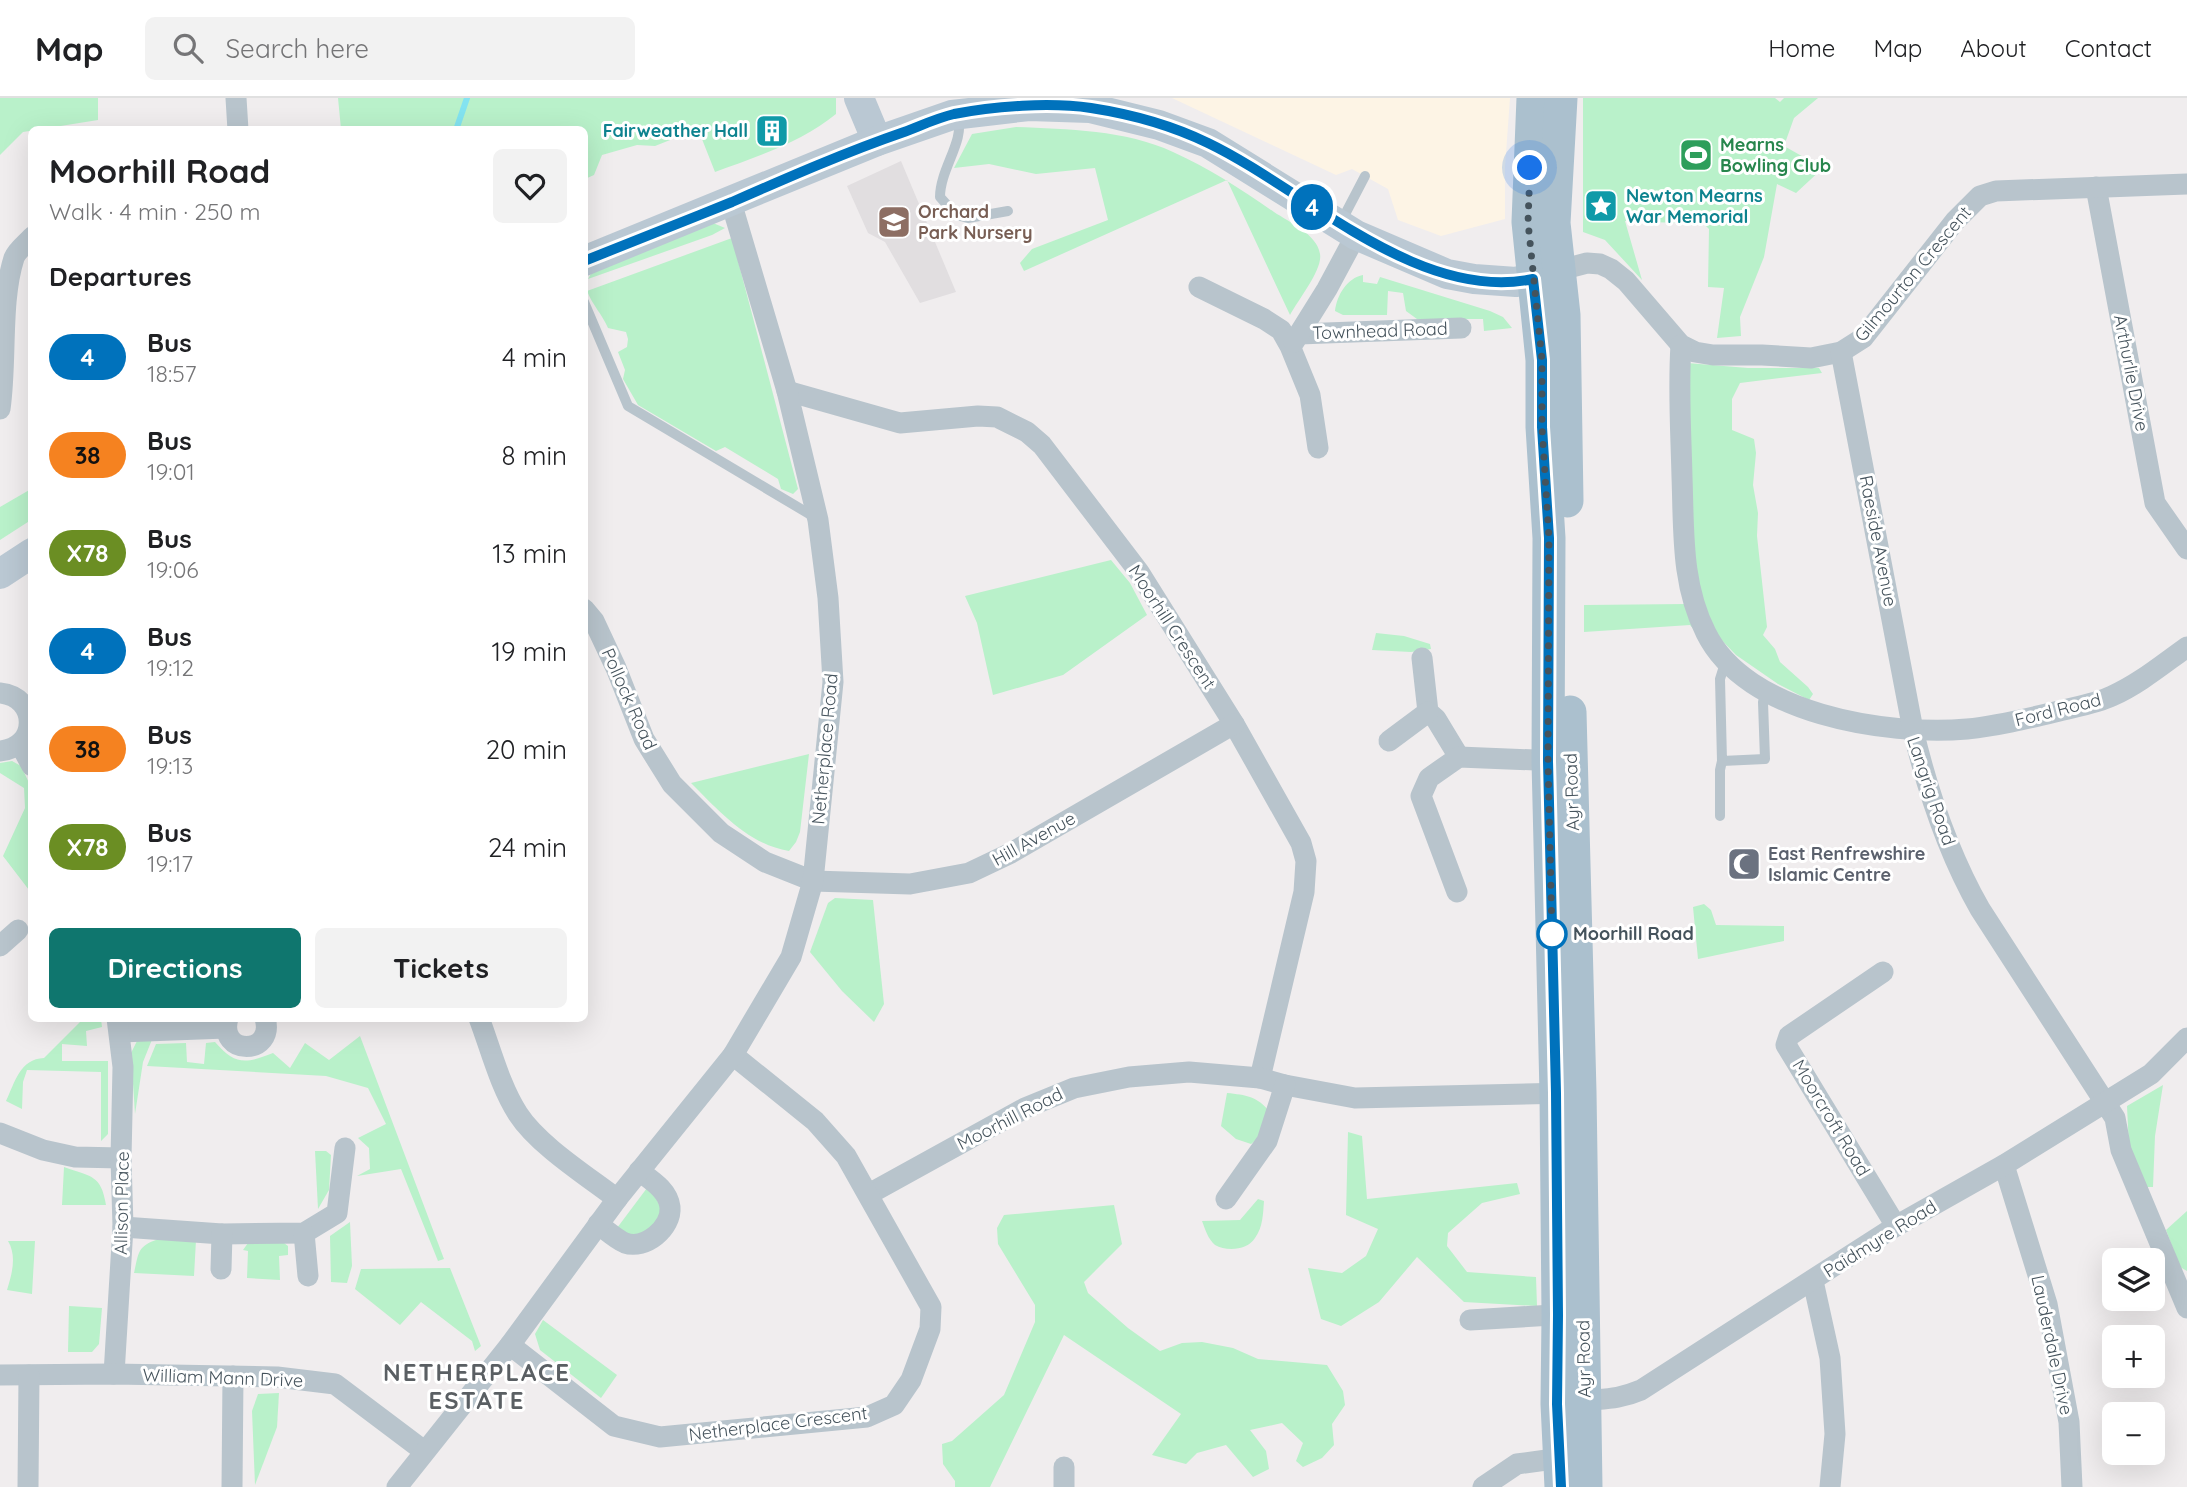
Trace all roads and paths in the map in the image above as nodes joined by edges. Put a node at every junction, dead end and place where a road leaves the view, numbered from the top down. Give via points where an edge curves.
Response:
1 (236, 98) edge
2 (859, 98) edge
3 (1533, 98) edge
4 (1561, 98) edge
5 (1092, 103) edge
6 (957, 114) junction
7 (238, 126) edge
8 (877, 141) junction
9 (1365, 176) dead end
10 (2187, 184) edge
11 (2096, 187) junction
12 (731, 202) junction
13 (1008, 211) dead end
14 (1348, 230) junction
15 (28, 241) edge
16 (588, 259) edge
17 (1547, 274) junction
18 (1199, 287) dead end
19 (588, 311) edge
20 (1461, 328) dead end
21 (1295, 340) junction
22 (1681, 345) junction
23 (1841, 352) junction
24 (787, 391) junction
25 (0, 409) edge
26 (1318, 447) dead end
27 (818, 520) junction
28 (2187, 549) edge
29 (28, 556) edge
30 (0, 574) edge
31 (588, 614) edge
32 (2187, 647) edge
33 (1422, 658) dead end
34 (1727, 660) junction
35 (1766, 691) junction
36 (0, 693) edge
37 (28, 702) edge
38 (1428, 712) junction
39 (1234, 724) junction
40 (28, 725) edge
41 (1913, 730) junction
42 (1390, 741) dead end
43 (10, 748) edge
44 (1459, 757) junction
45 (1560, 761) junction
46 (1722, 761) junction
47 (28, 763) edge
48 (1720, 816) dead end
49 (813, 881) junction
50 (1457, 892) dead end
51 (18, 930) dead end
52 (0, 946) edge
53 (1884, 972) dead end
54 (266, 1022) edge
55 (481, 1022) edge
56 (227, 1023) edge
57 (119, 1025) edge
58 (2187, 1038) edge
59 (733, 1055) junction
60 (1260, 1078) junction
61 (1286, 1085) junction
62 (1568, 1093) junction
63 (2104, 1102) junction
64 (0, 1133) edge
65 (345, 1148) dead end
66 (121, 1158) junction
67 (2004, 1165) junction
68 (639, 1171) junction
69 (869, 1194) junction
70 (617, 1199) junction
71 (1226, 1199) dead end
72 (598, 1224) junction
73 (1896, 1226) junction
74 (123, 1227) junction
75 (304, 1233) junction
76 (222, 1234) junction
77 (221, 1269) dead end
78 (307, 1276) dead end
79 (1813, 1281) junction
80 (2187, 1308) edge
81 (1571, 1314) junction
82 (1470, 1320) dead end
83 (510, 1345) junction
84 (114, 1374) junction
85 (0, 1375) edge
86 (29, 1375) junction
87 (233, 1376) junction
88 (1571, 1402) junction
89 (424, 1451) junction
90 (1569, 1465) edge
91 (28, 1487) edge
92 (232, 1487) edge
93 (397, 1487) edge
94 (1483, 1487) edge
95 (1586, 1487) edge
96 (1830, 1487) edge
97 (2072, 1487) edge

1 - 7 street
2 - 8 street
3 - 17 main road, Ayr Road via 1528,222
4 - 17 main road, Ayr Road
5 - 6 street
5 - 14 street via 1208,143
6 - 8 street
6 - 13 lane via 961,130 940,182 940,197 956,215 968,218
8 - 12 street
9 - 14 lane
10 - 11 street, Gilmourton Crescent
11 - 23 street, Gilmourton Crescent via 1996,191 1980,196 1863,338
11 - 28 street, Arthurlie Drive via 2155,503
12 - 16 street
12 - 24 street, Netherplace Road
14 - 17 street via 1447,274 1516,282
14 - 21 street, Townhead Road
15 - 25 street via 15,255 3,287
17 - 22 street via 1587,263 1611,269
17 - 45 main road, Ayr Road via 1564,315
18 - 21 street, Townhead Road
19 - 27 lane via 628,406
20 - 21 street, Townhead Road
21 - 26 street, Townhead Road
22 - 23 street, Gilmourton Crescent via 1713,355 1811,358
22 - 34 street, Langrig Road via 1686,570 1707,635
23 - 41 street, Raeside Avenue
24 - 27 street, Netherplace Road
24 - 39 street, Moorhill Crescent via 900,423 988,416 1027,432 1042,444 1139,572
27 - 49 street, Netherplace Road via 833,682
29 - 30 street
31 - 49 street, Pollock Road via 645,739 672,784 721,833 765,862
32 - 41 street, Ford Road via 2110,697 2013,722
33 - 38 street
34 - 35 street, Langrig Road
34 - 46 lane via 1720,679
35 - 41 street, Langrig Road via 1843,721
35 - 46 lane via 1765,759
36 - 37 street
38 - 42 street
38 - 44 street
39 - 49 street, Hill Avenue via 969,873 911,884
39 - 60 street, Moorhill Crescent via 1301,843 1306,861 1304,892
40 - 43 street via 25,737
41 - 63 street, Langrig Road via 1944,836 1961,874
43 - 47 street
44 - 45 street
44 - 50 street via 1429,778 1421,796
45 - 62 main road, Ayr Road
46 - 48 lane
49 - 59 street, Netherplace Road via 791,957
51 - 52 street
53 - 73 street, Moorcroft Road via 1789,1035 1786,1045
54 - 56 street via 261,1042 249,1047 231,1040
55 - 70 street via 520,1117 552,1149
56 - 57 street
57 - 66 street, Allison Place
58 - 63 street, Paidmyre Road via 2151,1074
59 - 68 street, Netherplace Road
59 - 69 street, Netherplace Crescent via 815,1121 846,1156
60 - 61 street, Moorhill Road
60 - 69 street, Moorhill Road via 1189,1072 1074,1088 1025,1108
61 - 62 street, Moorhill Road via 1355,1098
61 - 71 street via 1267,1141
62 - 81 main road, Ayr Road
63 - 67 street, Paidmyre Road
63 - 80 street, Langrig Road via 2115,1118 2121,1150
64 - 66 street via 53,1153
65 - 75 street via 337,1213
66 - 74 street, Allison Place
67 - 73 street, Paidmyre Road
67 - 97 street, Lauderdale Drive via 2047,1304 2069,1422
68 - 70 street, Netherplace Road
68 - 72 street via 662,1188 670,1207 666,1224 656,1236 638,1243 626,1243
69 - 83 street, Netherplace Crescent via 930,1307 930,1329 911,1380 894,1405 867,1417 660,1437 614,1426
70 - 72 street, Netherplace Road
72 - 83 street, Netherplace Road
73 - 79 street, Paidmyre Road
74 - 76 street
74 - 84 street, Allison Place
75 - 76 street
75 - 78 street
76 - 77 street
79 - 88 street, Paidmyre Road via 1641,1390 1599,1401
79 - 96 street via 1830,1358 1835,1434
81 - 82 street
81 - 88 main road, Ayr Road
83 - 89 street, Netherplace Road
84 - 86 street, William Mann Drive
84 - 87 street, William Mann Drive
85 - 86 street, William Mann Drive
86 - 91 street
87 - 89 street, William Mann Drive via 335,1384
87 - 92 street
88 - 90 main road, Ayr Road
89 - 93 street, Netherplace Road
90 - 94 street via 1517,1464
90 - 95 main road, Ayr Road

